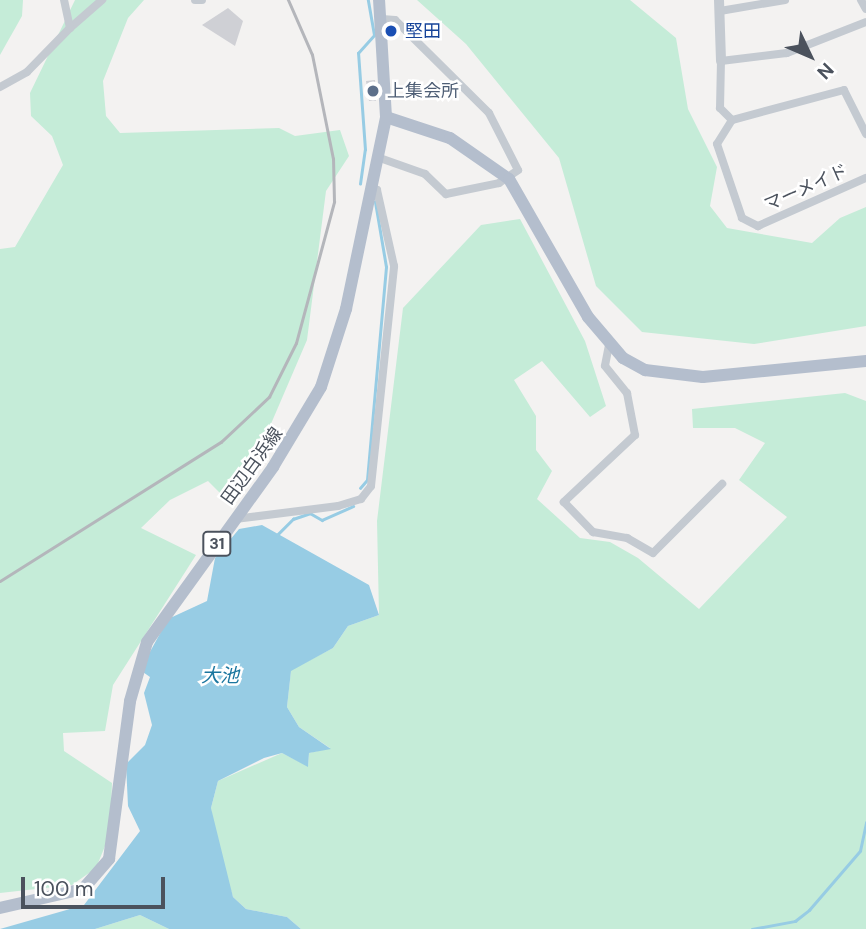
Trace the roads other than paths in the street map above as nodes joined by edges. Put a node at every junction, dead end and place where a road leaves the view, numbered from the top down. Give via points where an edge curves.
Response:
1 (64, 0) edge
2 (102, 0) edge
3 (195, 0) edge
4 (202, 0) edge
5 (379, 0) edge
6 (785, 0) edge
7 (862, 0) edge
8 (720, 6) edge
9 (866, 9) edge
10 (382, 19) junction
11 (866, 22) edge
12 (70, 28) junction
13 (721, 61) junction
14 (0, 87) edge
15 (386, 117) junction
16 (732, 120) junction
17 (866, 134) edge
18 (377, 157) junction
19 (509, 178) junction
20 (866, 178) edge
21 (370, 186) junction
22 (609, 345) junction
23 (866, 361) edge
24 (722, 484) dead end
25 (235, 519) junction
26 (0, 908) edge

1 - 12 street
2 - 12 street
3 - 4 street
5 - 10 main road, 田辺白浜線 / 31
6 - 8 street
7 - 9 street
8 - 13 street
10 - 15 main road, 田辺白浜線 / 31
10 - 19 street via 395,20 489,113 518,170
11 - 13 street via 787,53
12 - 14 street via 27,72
13 - 16 street via 720,108
15 - 18 main road, 田辺白浜線 / 31
15 - 19 main road via 450,138
16 - 17 street via 844,90
16 - 20 street, マーメイド via 717,144 742,218 758,226
18 - 19 street via 425,174 446,194
18 - 21 main road, 田辺白浜線 / 31
19 - 22 main road
21 - 25 main road, 田辺白浜線 / 31 via 325,378 306,420
21 - 25 street via 377,190 394,266 371,486 361,499 338,506
22 - 23 main road via 645,370 686,377
22 - 24 street via 606,366 627,393 635,435 564,502 593,532 627,538 653,553
25 - 26 main road, 田辺白浜線 / 31 via 160,622 137,668 109,859 83,889

